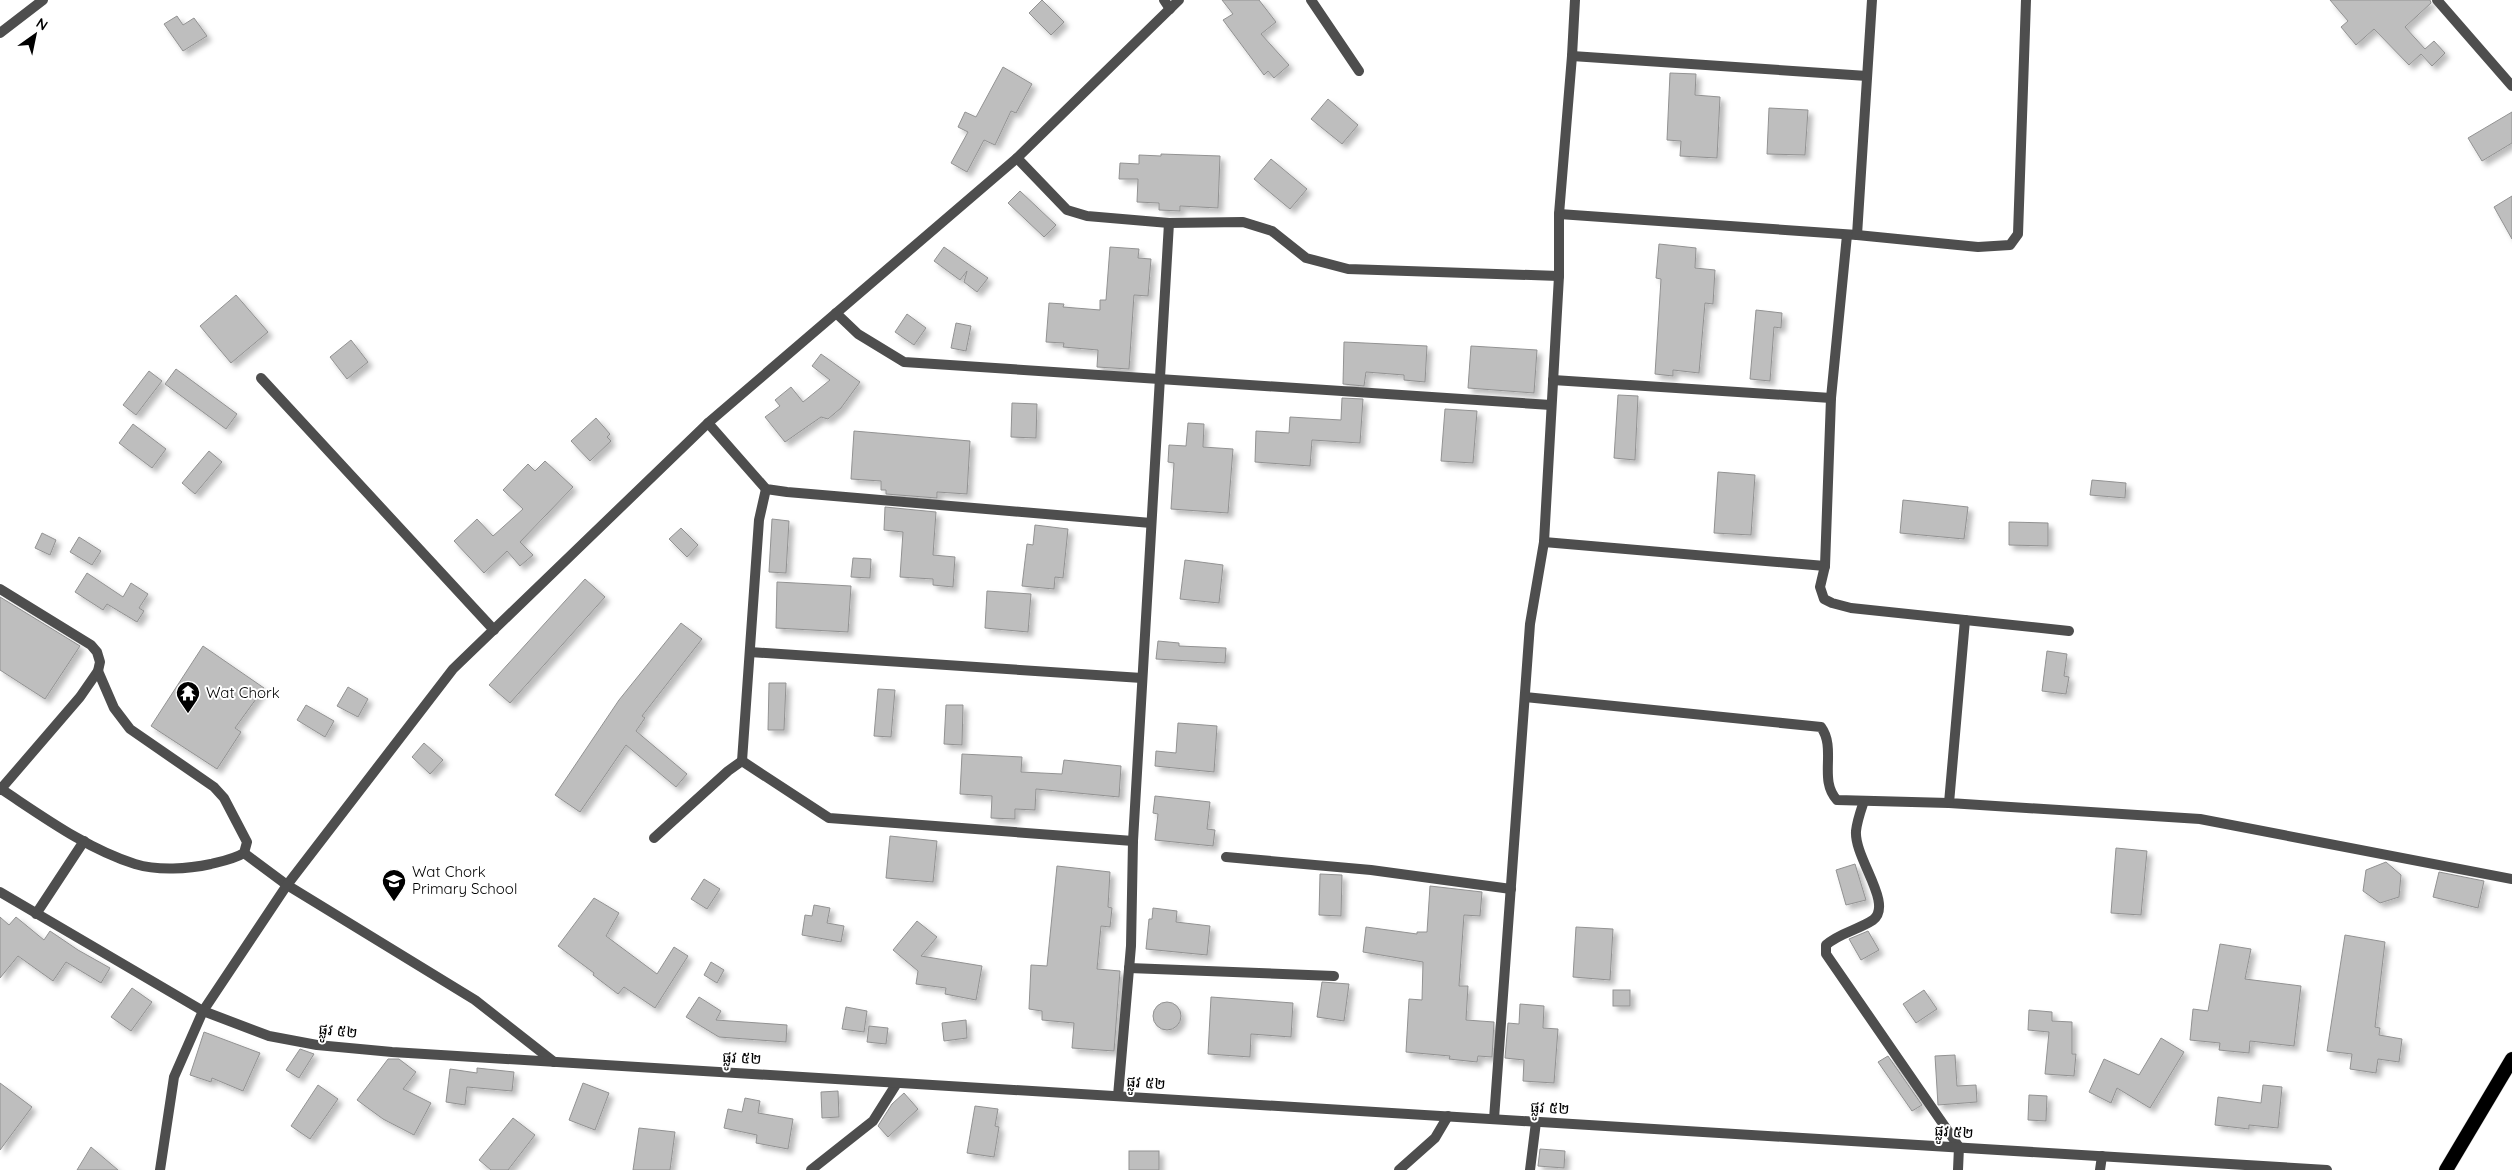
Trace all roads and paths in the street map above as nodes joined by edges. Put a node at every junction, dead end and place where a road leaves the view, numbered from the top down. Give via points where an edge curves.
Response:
1 (43, 0) edge
2 (1179, 0) edge
3 (1311, 0) edge
4 (1574, 0) edge
5 (1872, 0) edge
6 (2026, 0) edge
7 (2439, 0) edge
8 (1167, 4) edge
9 (0, 33) edge
10 (1572, 56) junction
11 (1360, 71) dead end
12 (1867, 76) junction
13 (2512, 86) edge
14 (1017, 158) junction
15 (1559, 214) junction
16 (1169, 223) junction
17 (1852, 235) junction
18 (1559, 276) junction
19 (836, 313) junction
20 (262, 378) dead end
21 (1160, 379) junction
22 (1553, 380) junction
23 (1831, 398) junction
24 (1552, 406) junction
25 (708, 423) junction
26 (766, 488) junction
27 (1151, 523) junction
28 (1544, 542) junction
29 (1825, 566) junction
30 (0, 589) edge
31 (1965, 620) junction
32 (494, 630) junction
33 (2069, 630) dead end
34 (750, 652) junction
35 (98, 671) junction
36 (1142, 678) junction
37 (1525, 697) junction
38 (742, 761) junction
39 (1, 789) edge
40 (1864, 801) junction
41 (1949, 803) junction
42 (654, 838) dead end
43 (84, 840) junction
44 (1133, 841) junction
45 (244, 853) junction
46 (1226, 857) dead end
47 (2512, 879) edge
48 (288, 884) junction
49 (1511, 889) junction
50 (0, 892) edge
51 (36, 914) junction
52 (1129, 968) junction
53 (1334, 976) dead end
54 (202, 1011) junction
55 (2512, 1059) edge
56 (554, 1062) junction
57 (897, 1083) junction
58 (1118, 1096) junction
59 (1448, 1116) junction
60 (1494, 1119) junction
61 (1536, 1122) junction
62 (1959, 1147) junction
63 (2102, 1156) junction
64 (160, 1170) edge
65 (811, 1170) edge
66 (1399, 1170) edge
67 (1530, 1170) edge
68 (1958, 1170) edge
69 (2100, 1170) edge
70 (2321, 1170) edge
71 (2327, 1170) edge
72 (2446, 1170) edge

1 - 9 street
2 - 8 street
3 - 11 street
4 - 10 street
5 - 12 street
6 - 17 street via 2018,234 2010,244 1978,247
7 - 13 street
8 - 14 street
10 - 12 street
10 - 15 street
12 - 17 street
14 - 16 street via 1067,210 1087,216
14 - 19 street
15 - 17 street
15 - 18 street
16 - 18 street via 1243,222 1272,231 1306,258 1348,269
16 - 21 street
17 - 23 street
18 - 22 street
19 - 21 street via 858,334 904,362
19 - 25 street
20 - 32 street
21 - 24 street
21 - 27 street
22 - 23 street
22 - 24 street
23 - 29 street
24 - 28 street
25 - 26 street
25 - 32 street
26 - 27 street
26 - 34 street via 759,520
27 - 36 street
28 - 29 street
28 - 37 street via 1530,624
29 - 31 street via 1820,587 1824,599 1832,604
30 - 35 street via 91,645 100,662
31 - 33 street
31 - 41 street
32 - 48 street via 453,669
34 - 36 street
34 - 38 street
35 - 39 street via 80,697
35 - 45 street via 114,708 126,725 214,787 224,798 247,842
36 - 44 street
37 - 40 street via 1821,727 1828,736 1831,794 1837,800
37 - 49 street
38 - 42 street
38 - 44 street via 829,818
39 - 43 street
40 - 41 street
40 - 62 street via 1856,831 1857,842 1881,909 1874,919 1833,939 1826,945 1826,954
41 - 47 street via 2200,819
43 - 45 street via 149,867 192,868 235,859
43 - 51 street
44 - 52 street
45 - 48 street
46 - 49 street via 1371,870
48 - 54 street
48 - 56 street via 475,1000
49 - 60 street
50 - 51 street, ផ្លូវ ៥២
51 - 54 street, ផ្លូវ ៥២
52 - 53 street
52 - 58 street
54 - 56 street, ផ្លូវ ៥២ via 268,1036 317,1045
54 - 64 street via 174,1077
55 - 72 highway
56 - 57 street, ផ្លូវ ៥២
57 - 58 street, ផ្លូវ ៥២
57 - 65 street via 873,1121
58 - 59 street, ផ្លូវ ៥២
59 - 60 street, ផ្លូវ ៥២
59 - 66 street via 1435,1138
60 - 61 street, ផ្លូវ ៥២
61 - 62 street, ផ្លូវ ៥២
61 - 67 street
62 - 63 street, ផ្លូវ ៥២
62 - 68 street
63 - 69 street
63 - 70 street, ផ្លូវ ៥២
70 - 71 street, ផ្លូវ ៥២

